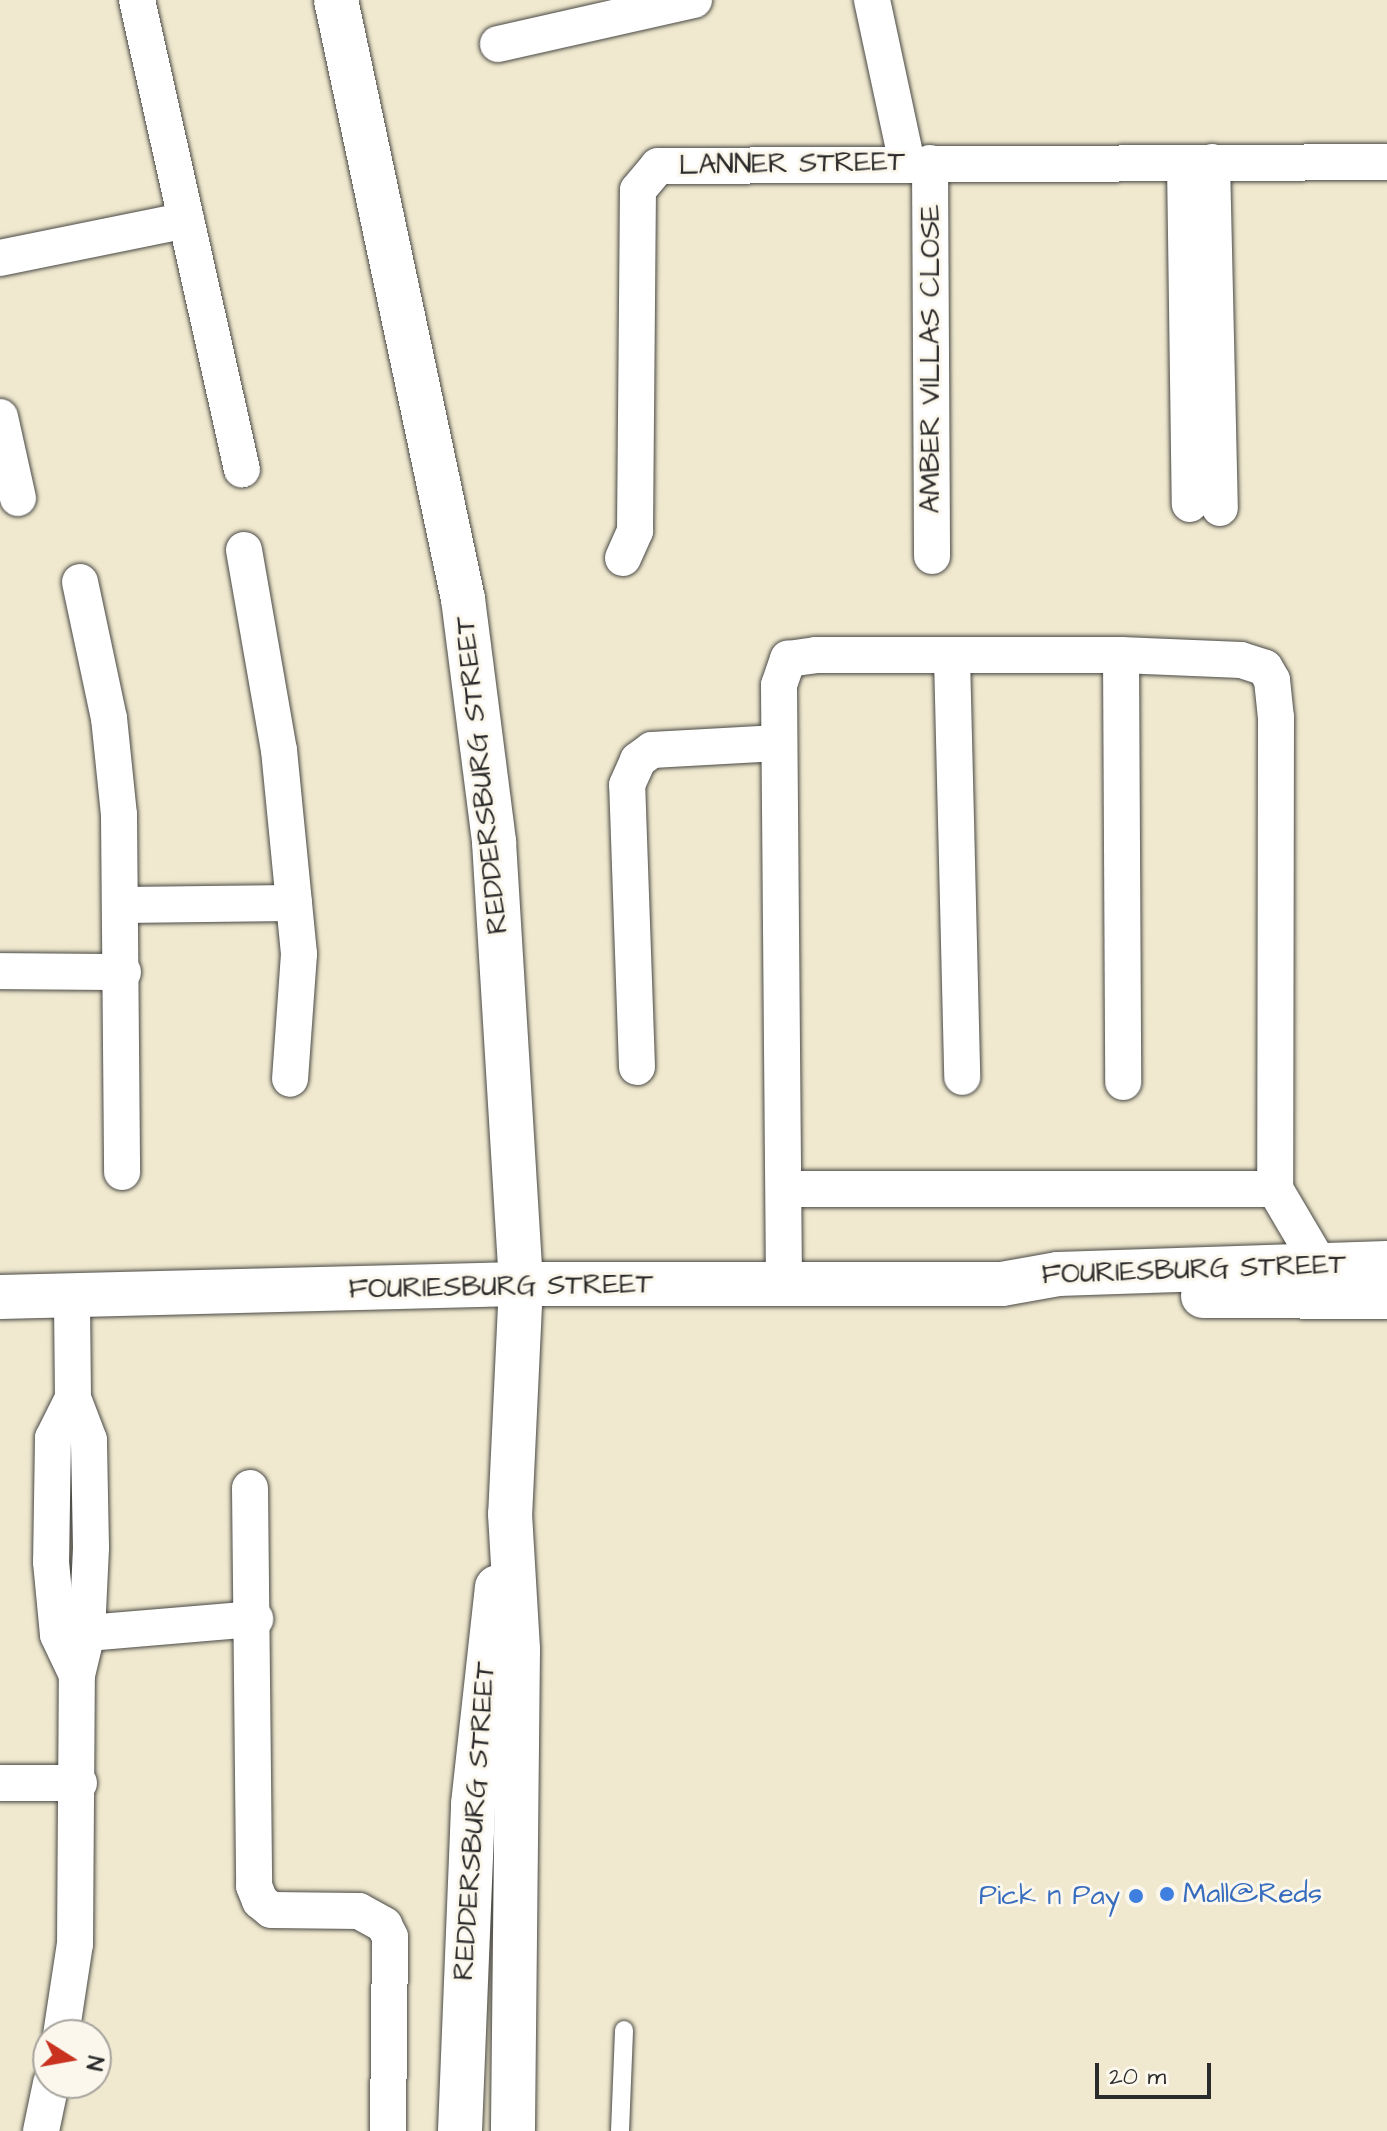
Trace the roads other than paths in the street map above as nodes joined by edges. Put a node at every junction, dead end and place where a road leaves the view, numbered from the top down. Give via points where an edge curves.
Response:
1 (137, 0) edge
2 (336, 0) edge
3 (694, 0) edge
4 (883, 2) edge
5 (498, 44) dead end
6 (1199, 162) junction
7 (1387, 162) edge
8 (918, 163) junction
9 (186, 220) junction
10 (0, 258) edge
11 (0, 417) edge
12 (242, 469) dead end
13 (18, 498) dead end
14 (1205, 506) dead end
15 (244, 550) dead end
16 (932, 556) dead end
17 (623, 558) dead end
18 (80, 582) dead end
19 (1121, 655) junction
20 (952, 657) junction
21 (778, 743) junction
22 (294, 903) junction
23 (120, 905) junction
24 (0, 971) edge
25 (123, 972) junction
26 (637, 1067) dead end
27 (962, 1077) dead end
28 (290, 1079) dead end
29 (1123, 1082) dead end
30 (122, 1172) dead end
31 (784, 1189) junction
32 (1275, 1189) junction
33 (1318, 1262) junction
34 (1387, 1263) edge
35 (521, 1284) junction
36 (1002, 1284) junction
37 (784, 1285) junction
38 (72, 1296) junction
39 (0, 1297) edge
40 (1387, 1297) edge
41 (73, 1398) junction
42 (250, 1488) dead end
43 (51, 1505) junction
44 (90, 1505) junction
45 (510, 1514) junction
46 (255, 1619) junction
47 (72, 1634) junction
48 (0, 1783) edge
49 (79, 1783) junction
50 (63, 2019) edge
51 (624, 2030) dead end
52 (48, 2099) edge
53 (41, 2131) edge
54 (388, 2131) edge
55 (460, 2131) edge
56 (513, 2131) edge
57 (620, 2131) edge

1 - 9 street
2 - 35 street, REDDERSBURG STREET via 463,599 485,748
3 - 5 street
4 - 8 street, AMBER VILLAS CLOSE
6 - 7 street, LANNER STREET
6 - 8 street, LANNER STREET
6 - 14 street
8 - 16 street, AMBER VILLAS CLOSE
8 - 17 street, LANNER STREET via 658,166 645,176 638,190 635,531
9 - 10 street
9 - 12 street
11 - 13 street
15 - 22 street via 279,750
18 - 23 street via 115,763
19 - 20 street
19 - 29 street
19 - 32 street via 1241,660 1265,668 1272,680
20 - 21 street via 788,659 780,673
20 - 27 street
21 - 26 street via 652,750 638,760 627,785
21 - 31 street
22 - 23 street
22 - 28 street via 299,954
23 - 25 street
24 - 25 street
25 - 30 street
31 - 32 street
31 - 37 street
32 - 33 street
33 - 34 street, FOURIESBURG STREET
33 - 36 street, FOURIESBURG STREET via 1058,1274
35 - 37 street, FOURIESBURG STREET
35 - 38 street, FOURIESBURG STREET
35 - 45 street, REDDERSBURG STREET
36 - 37 street, FOURIESBURG STREET
36 - 40 street, FOURIESBURG STREET via 1056,1293
38 - 39 street, FOURIESBURG STREET
38 - 41 street
41 - 43 street via 53,1438
41 - 44 street via 89,1440
42 - 46 street
43 - 44 street
43 - 47 street
44 - 47 street
45 - 55 street, REDDERSBURG STREET via 485,1663 474,1789
45 - 56 street, REDDERSBURG STREET via 518,1650
46 - 47 street
46 - 54 street via 254,1886 271,1910 359,1911 384,1925 390,1937
47 - 49 street
48 - 49 street
49 - 50 street via 75,1944
51 - 57 lane
52 - 53 street

